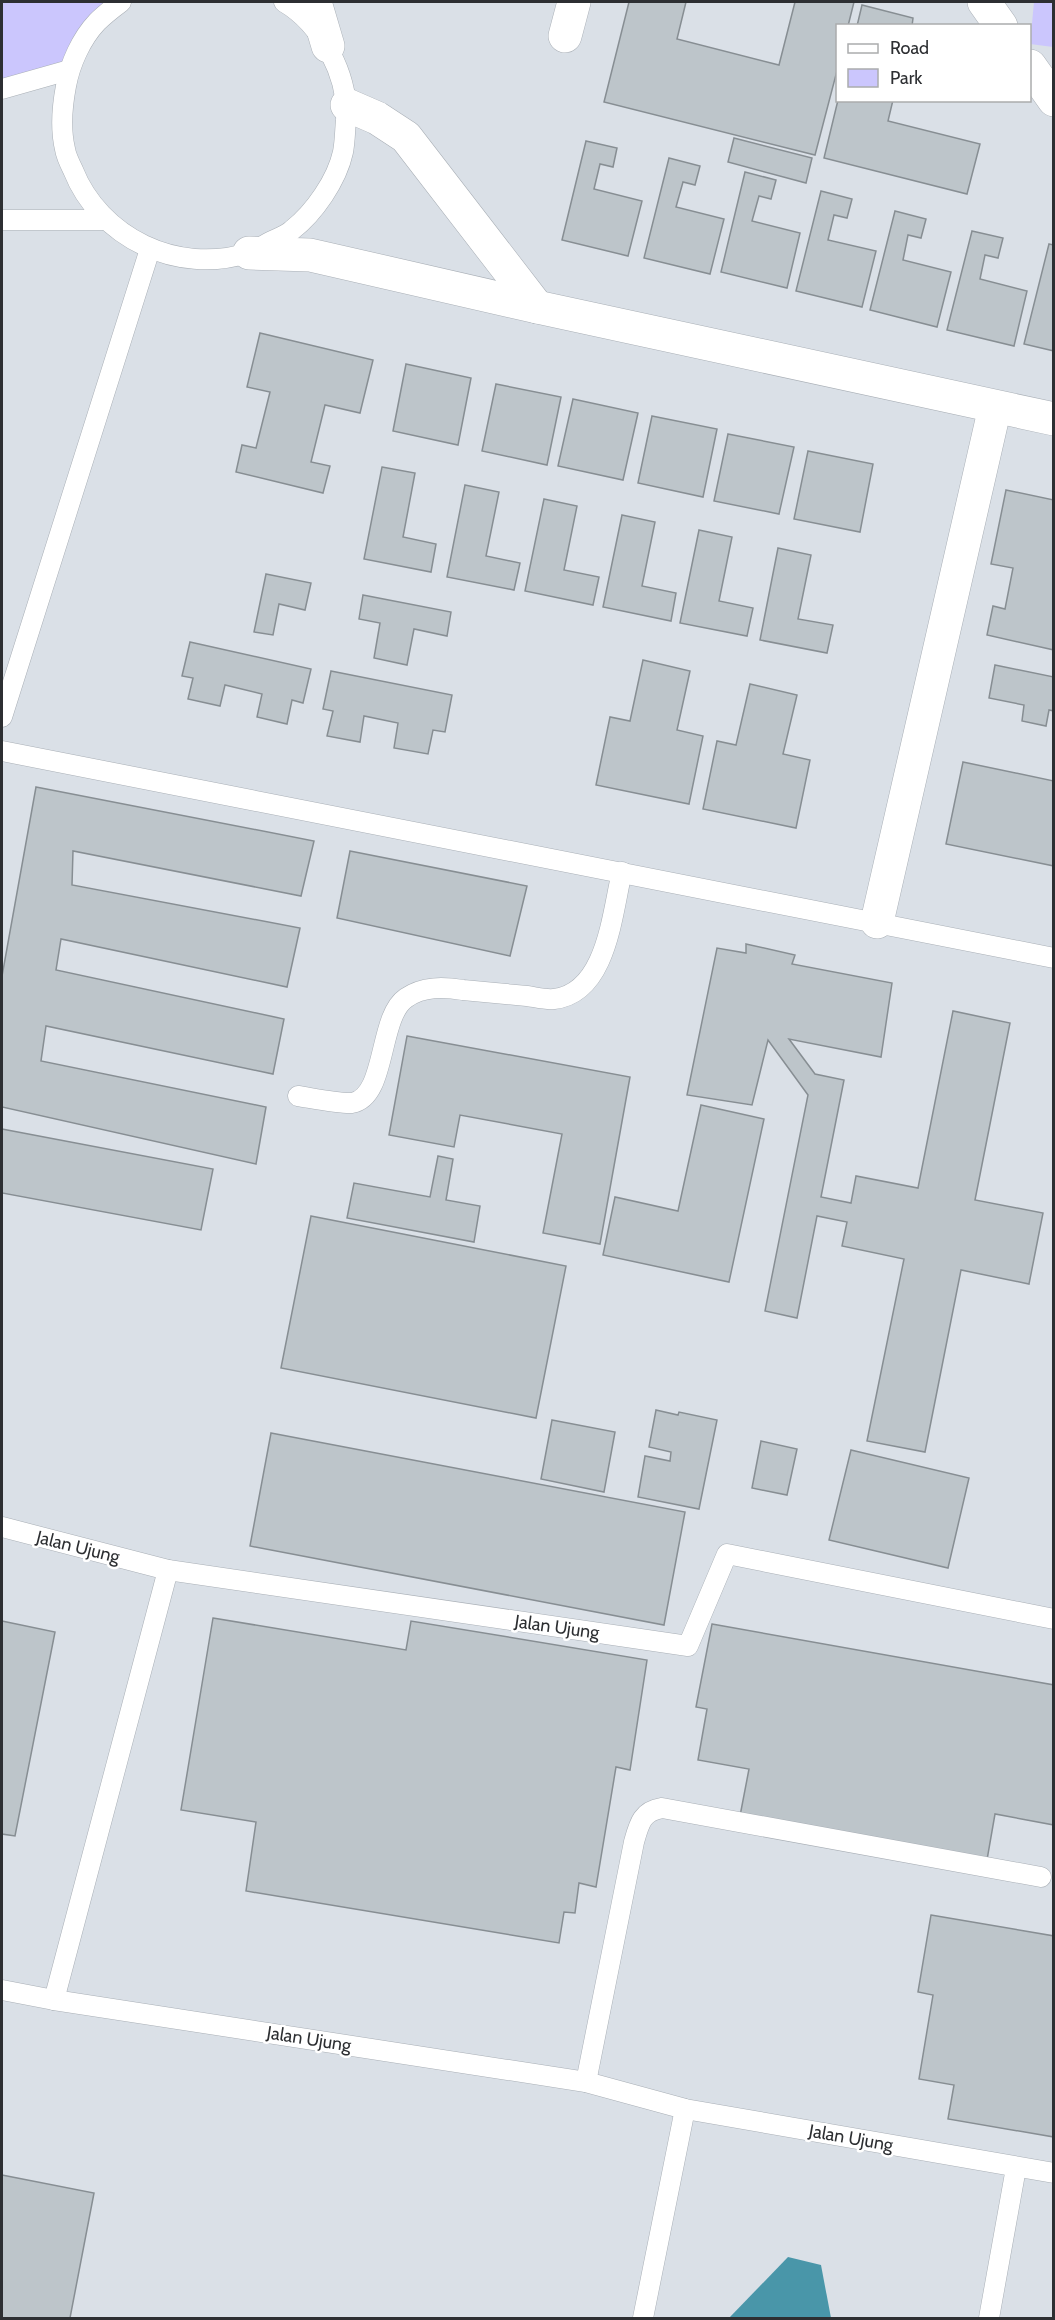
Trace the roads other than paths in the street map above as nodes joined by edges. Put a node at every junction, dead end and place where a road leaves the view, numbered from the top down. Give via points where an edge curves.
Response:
1 (121, 2) edge
2 (284, 2) edge
3 (315, 2) edge
4 (574, 2) edge
5 (984, 2) edge
6 (1000, 24) edge
7 (565, 36) dead end
8 (328, 46) junction
9 (1031, 69) edge
10 (69, 70) junction
11 (2, 89) edge
12 (1053, 100) edge
13 (347, 105) junction
14 (2, 220) edge
15 (105, 220) junction
16 (150, 249) junction
17 (249, 253) junction
18 (537, 307) junction
19 (995, 407) junction
20 (1053, 419) edge
21 (2, 717) edge
22 (2, 751) edge
23 (622, 872) junction
24 (877, 922) junction
25 (1053, 958) edge
26 (298, 1096) dead end
27 (2, 1527) edge
28 (168, 1570) junction
29 (1053, 1619) edge
30 (1041, 1877) dead end
31 (2, 1990) edge
32 (54, 2000) junction
33 (586, 2082) junction
34 (685, 2109) junction
35 (1016, 2168) junction
36 (1053, 2173) edge
37 (643, 2319) edge
38 (989, 2319) edge

1 - 10 lane via 96,23
2 - 8 lane via 296,8
3 - 8 street
4 - 7 street
5 - 6 street
8 - 13 lane
9 - 12 street
10 - 11 lane
10 - 15 lane via 61,110 65,150 80,188
13 - 17 lane via 343,153 324,196 291,231
13 - 18 street via 406,137
14 - 15 lane
15 - 16 lane
16 - 17 lane via 182,258 204,259
16 - 21 lane
17 - 18 street via 310,255
18 - 19 street
19 - 20 street
19 - 24 street
22 - 23 lane
23 - 24 lane
23 - 26 lane via 603,954 590,978 574,993 553,999 450,988 424,989 405,999 391,1019 375,1080 365,1095 353,1103
24 - 25 lane
27 - 28 lane, Jalan Ujung
28 - 29 lane, Jalan Ujung via 688,1646 727,1554
28 - 32 lane
30 - 33 lane via 653,1809 639,1824 634,1842
31 - 32 lane, Jalan Ujung
32 - 33 lane, Jalan Ujung
33 - 34 lane, Jalan Ujung
34 - 35 lane, Jalan Ujung
34 - 37 lane
35 - 36 lane, Jalan Ujung
35 - 38 lane

